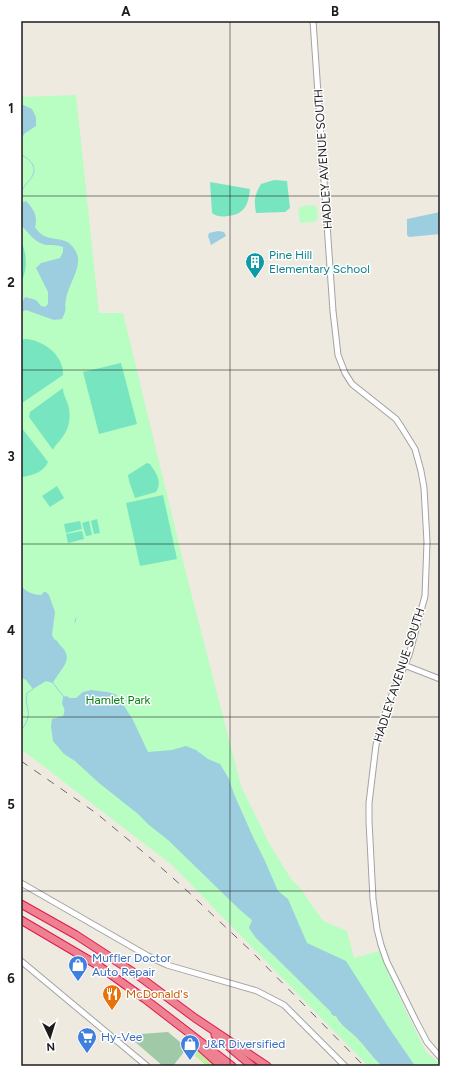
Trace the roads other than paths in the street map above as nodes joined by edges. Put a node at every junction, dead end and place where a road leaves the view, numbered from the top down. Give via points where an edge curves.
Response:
1 (313, 21) edge
2 (404, 665) junction
3 (440, 679) edge
4 (21, 883) edge
5 (21, 904) edge
6 (21, 920) edge
7 (21, 960) edge
8 (145, 998) junction
9 (195, 1018) junction
10 (440, 1057) edge
11 (147, 1066) edge
12 (221, 1066) edge
13 (232, 1066) edge
14 (252, 1066) edge
15 (267, 1066) edge
16 (345, 1066) edge

1 - 2 street, HADLEY AVENUE SOUTH via 332,311 338,355 352,384 396,419 416,449 424,488 427,527 425,596
2 - 3 street
2 - 10 street, HADLEY AVENUE SOUTH via 388,704 376,745 372,771 369,803 373,900 377,929 387,962 427,1042
4 - 16 street via 148,956 168,965 257,991 284,1005
5 - 9 highway via 76,935 136,974
6 - 8 highway via 98,966
7 - 11 street
8 - 12 highway
8 - 13 highway
9 - 14 highway
9 - 15 highway

